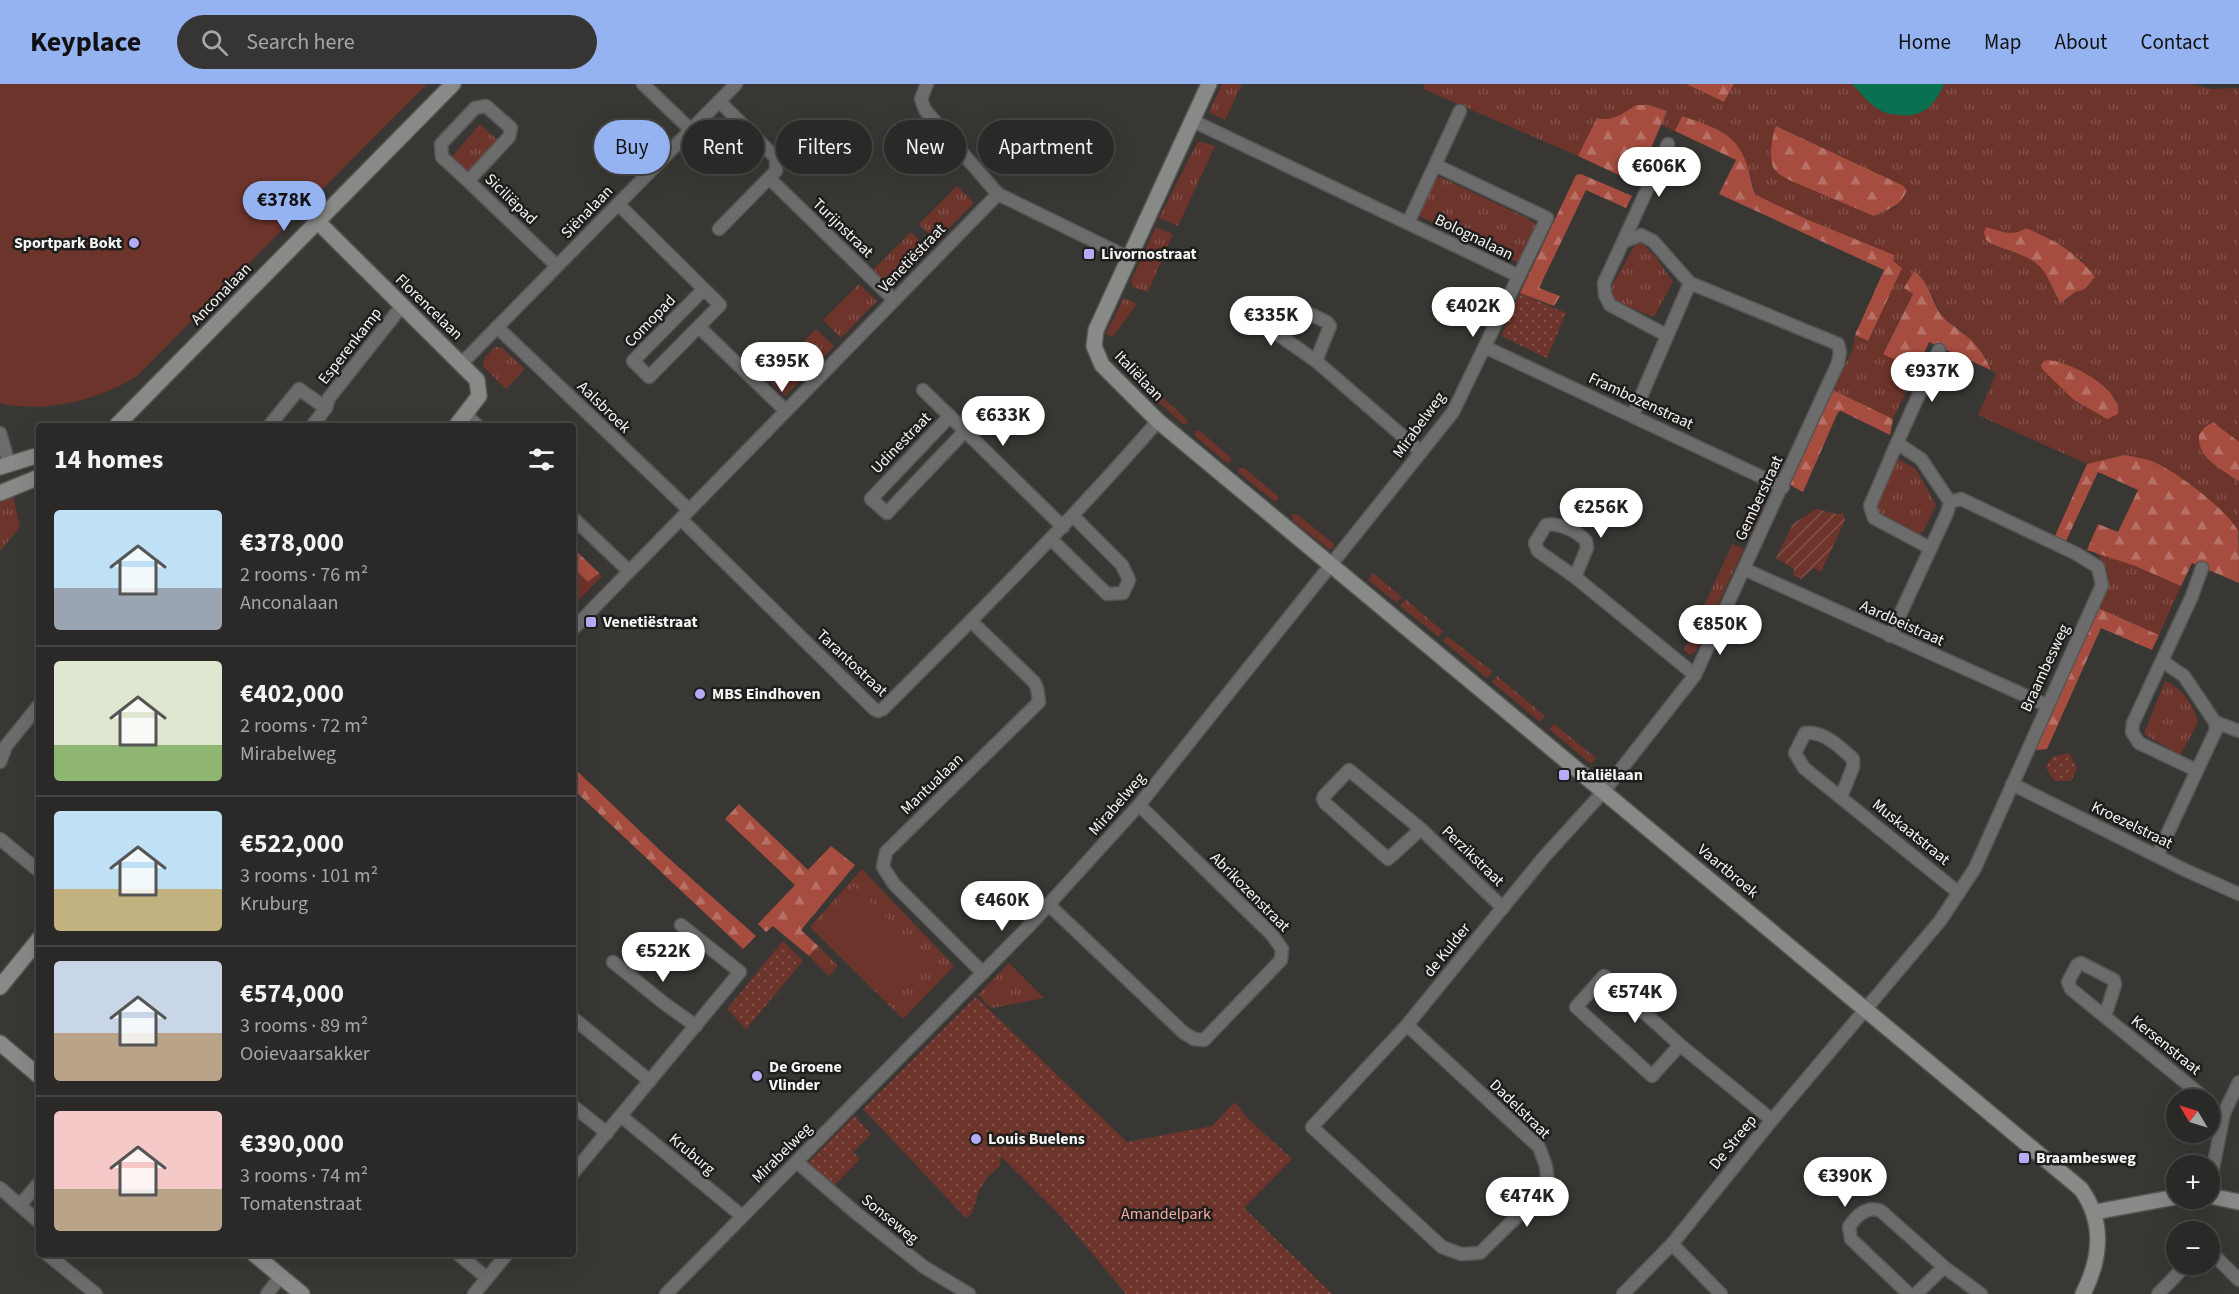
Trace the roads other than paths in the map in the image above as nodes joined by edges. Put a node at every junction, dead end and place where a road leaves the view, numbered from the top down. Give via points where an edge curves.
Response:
1 (453, 84) edge
2 (643, 84) edge
3 (735, 84) edge
4 (927, 84) edge
5 (1209, 84) edge
6 (719, 101) junction
7 (1460, 111) dead end
8 (701, 120) edge
9 (682, 121) edge
10 (1193, 121) junction
11 (682, 139) edge
12 (1668, 144) dead end
13 (1435, 165) junction
14 (769, 178) junction
15 (468, 181) junction
16 (998, 194) junction
17 (618, 204) junction
18 (318, 222) junction
19 (1408, 223) junction
20 (719, 229) dead end
21 (1624, 241) junction
22 (1129, 258) junction
23 (557, 266) junction
24 (1519, 276) junction
25 (1690, 283) junction
26 (704, 289) junction
27 (894, 300) junction
28 (402, 306) junction
29 (497, 327) junction
30 (699, 327) junction
31 (1666, 335) junction
32 (1485, 347) junction
33 (1939, 350) dead end
34 (1316, 361) junction
35 (462, 363) junction
36 (923, 390) dead end
37 (326, 408) junction
38 (786, 411) junction
39 (1633, 415) junction
40 (950, 416) junction
41 (460, 420) edge
42 (1158, 421) junction
43 (119, 423) edge
44 (271, 423) edge
45 (314, 423) edge
46 (965, 431) junction
47 (0, 433) edge
48 (1897, 443) junction
49 (1421, 452) junction
50 (36, 456) edge
51 (4, 466) edge
52 (36, 478) edge
53 (1783, 487) junction
54 (0, 493) edge
55 (1950, 502) junction
56 (685, 514) junction
57 (1073, 516) junction
58 (576, 521) edge
59 (1063, 527) junction
60 (1051, 539) junction
61 (1930, 548) junction
62 (1331, 564) junction
63 (2202, 568) dead end
64 (1744, 569) junction
65 (629, 571) junction
66 (1575, 577) junction
67 (971, 621) junction
68 (576, 626) edge
69 (1890, 636) junction
70 (2162, 661) junction
71 (1695, 675) junction
72 (2046, 705) junction
73 (36, 709) edge
74 (2215, 722) junction
75 (2239, 731) edge
76 (0, 762) edge
77 (2196, 770) junction
78 (2012, 784) junction
79 (1604, 791) junction
80 (1841, 797) junction
81 (1139, 805) junction
82 (1421, 829) junction
83 (0, 839) edge
84 (2157, 856) junction
85 (36, 869) edge
86 (1959, 893) junction
87 (2239, 894) edge
88 (1049, 905) junction
89 (1503, 908) junction
90 (681, 925) dead end
91 (36, 943) edge
92 (613, 962) dead end
93 (983, 973) junction
94 (0, 987) edge
95 (1866, 1009) junction
96 (2105, 1016) junction
97 (576, 1020) edge
98 (1407, 1025) junction
99 (696, 1026) junction
100 (0, 1043) edge
101 (1680, 1045) junction
102 (36, 1073) edge
103 (650, 1081) junction
104 (2239, 1082) edge
105 (2193, 1089) edge
106 (576, 1108) edge
107 (2220, 1110) edge
108 (2224, 1113) junction
109 (621, 1116) junction
110 (1772, 1120) junction
111 (1312, 1127) joint
112 (607, 1133) junction
113 (2216, 1155) edge
114 (796, 1162) junction
115 (576, 1169) edge
116 (36, 1186) edge
117 (0, 1188) edge
118 (2220, 1198) edge
119 (2166, 1199) edge
120 (2239, 1202) edge
121 (20, 1205) junction
122 (2095, 1212) junction
123 (742, 1216) junction
124 (36, 1219) edge
125 (1672, 1244) junction
126 (51, 1257) edge
127 (258, 1257) edge
128 (462, 1257) edge
129 (504, 1257) edge
130 (2220, 1261) edge
131 (1944, 1267) junction
132 (2176, 1275) edge
133 (281, 1276) junction
134 (487, 1278) junction
135 (2239, 1280) edge
136 (96, 1294) edge
137 (267, 1294) edge
138 (302, 1294) edge
139 (474, 1294) edge
140 (666, 1294) edge
141 (969, 1294) edge
142 (1623, 1294) edge
143 (1721, 1294) edge
144 (1909, 1294) edge
145 (1916, 1294) edge
146 (1981, 1294) edge
147 (2083, 1294) edge
148 (2158, 1294) edge

1 - 18 street, Anconalaan
2 - 9 street
3 - 6 street, Siënalaan
4 - 16 street via 921,99 925,110
5 - 10 street, Italiëlaan
6 - 8 street, Siënalaan
6 - 14 street via 776,158 776,171
7 - 13 street, Bolognalaan
10 - 19 street, Bolognalaan
10 - 22 street, Italiëlaan
11 - 17 street, Siënalaan
12 - 21 street
13 - 19 street, Bolognalaan
13 - 24 street, Bolognalaan via 1547,218
14 - 20 street
14 - 27 street, Turijnstraat
15 - 15 street, Siciliëpad via 509,137 511,128 486,106 475,108 441,144 442,157
15 - 23 street, Siciliëpad
16 - 22 street
16 - 27 street, Venetiëstraat
17 - 23 street, Siënalaan
17 - 26 street, Comopad
18 - 28 street, Florencelaan
18 - 43 street, Anconalaan
19 - 24 street, Bolognalaan
21 - 25 street, Gemberstraat via 1641,234 1653,241
21 - 31 street via 1604,284 1605,295 1610,305
22 - 42 street, Italiëlaan via 1096,330 1094,346 1102,365
23 - 29 street, Siënalaan
24 - 32 street, Mirabelweg
25 - 31 street
25 - 53 street, Gemberstraat via 1838,344 1838,363
26 - 30 street, Comopad via 720,305
26 - 30 street, Comopad via 633,361 648,377
27 - 38 street, Venetiëstraat
28 - 35 street, Florencelaan
28 - 37 street, Esperenkamp via 329,398
29 - 35 street, Siënalaan
29 - 56 street, Aalsbroek
30 - 38 street
31 - 39 street
32 - 39 street, Frambozenstraat
32 - 49 street, Mirabelweg via 1454,412
33 - 48 street
34 - 34 street via 1330,326 1286,303 1273,331
34 - 49 street
35 - 41 street, Florencelaan via 477,380 479,396
36 - 40 street, Udinestraat
37 - 44 street, Esperenkamp via 299,389
37 - 45 street, Esperenkamp
38 - 56 street, Venetiëstraat
39 - 53 street, Frambozenstraat
40 - 46 street, Udinestraat
40 - 46 street, Udinestraat via 871,499 887,513
42 - 57 street, Tarantostraat
42 - 62 street, Italiëlaan
46 - 59 street, Udinestraat
47 - 51 street
48 - 55 street via 1921,459
48 - 61 street via 1870,506 1874,518
49 - 62 street, Mirabelweg
50 - 51 street
52 - 54 street
53 - 64 street, Gemberstraat
55 - 61 street
55 - 72 street, Braambesweg via 1961,499 2098,567 2102,585
56 - 65 street, Venetiëstraat
56 - 67 street, Tarantostraat via 874,710 883,709
57 - 59 street, Tarantostraat
57 - 60 street via 1122,565 1129,580 1123,593 1107,594
58 - 65 street
59 - 60 street, Tarantostraat
60 - 67 street, Tarantostraat
61 - 69 street
62 - 79 street, Vaartbroek
62 - 81 street, Mirabelweg
63 - 70 street
64 - 69 street, Aardbeistraat
64 - 71 street, Gemberstraat
65 - 68 street, Venetiëstraat
66 - 66 street via 1587,548 1586,541 1554,523 1546,525 1535,543 1538,551
66 - 71 street
67 - 93 street, Mantualaan via 1034,682 1038,702 886,852 883,867 894,884
69 - 72 street, Aardbeistraat
70 - 74 street via 2184,676
70 - 77 street via 2132,732 2139,743
71 - 79 street, Gemberstraat
72 - 78 street, Braambesweg
73 - 76 street via 6,746
74 - 75 street
74 - 77 street via 2216,730
77 - 84 street
78 - 84 street, Kroezelstraat
78 - 86 street, Braambesweg via 1975,868
79 - 89 street, de Kulder
79 - 95 street, Vaartbroek
80 - 80 street, Muskaatstraat via 1853,767 1852,759 1836,743 1805,733 1795,753 1804,768
80 - 86 street, Muskaatstraat
81 - 88 street, Mirabelweg
81 - 88 street, Abrikozenstraat via 1272,935 1282,949 1281,960 1204,1040 1194,1039
82 - 82 street, Perzikstraat via 1388,859 1323,799 1349,770
82 - 89 street, Perzikstraat
83 - 85 street
84 - 87 street, Kroezelstraat
86 - 95 street, Braambesweg
88 - 93 street, Mirabelweg
89 - 98 street, de Kulder
90 - 99 street via 740,972
91 - 94 street
92 - 99 street
93 - 114 street, Mirabelweg
95 - 110 street, De Streep
95 - 122 street, Vaartbroek via 2065,1174 2081,1189
96 - 96 street, Kersenstraat via 2114,980 2081,963 2068,986
96 - 105 street, Kersenstraat
97 - 103 street
98 - 111 street, de Kulder
98 - 111 street, Dadelstraat via 1539,1147 1548,1186 1480,1253 1461,1254 1442,1247
99 - 103 street
100 - 102 street
101 - 101 street via 1652,1076 1576,1007 1604,976
101 - 110 street
103 - 109 street
104 - 108 street
106 - 112 street
107 - 108 street, Kersenstraat
108 - 113 street
109 - 112 street
109 - 123 street, Kruburg
110 - 125 street, De Streep
112 - 115 street
114 - 123 street, Mirabelweg
114 - 141 street, Sonseweg via 924,1267
116 - 121 street
117 - 121 street
118 - 120 street
119 - 122 street
121 - 124 street
122 - 147 street via 2096,1255
123 - 140 street, Mirabelweg
125 - 142 street, De Streep
125 - 143 street
126 - 136 street
127 - 133 street
128 - 134 street
129 - 134 street
130 - 135 street
131 - 144 street via 1881,1211 1864,1211 1850,1227 1851,1239
131 - 145 street
131 - 146 street
132 - 148 street
133 - 137 street
133 - 138 street
134 - 139 street

